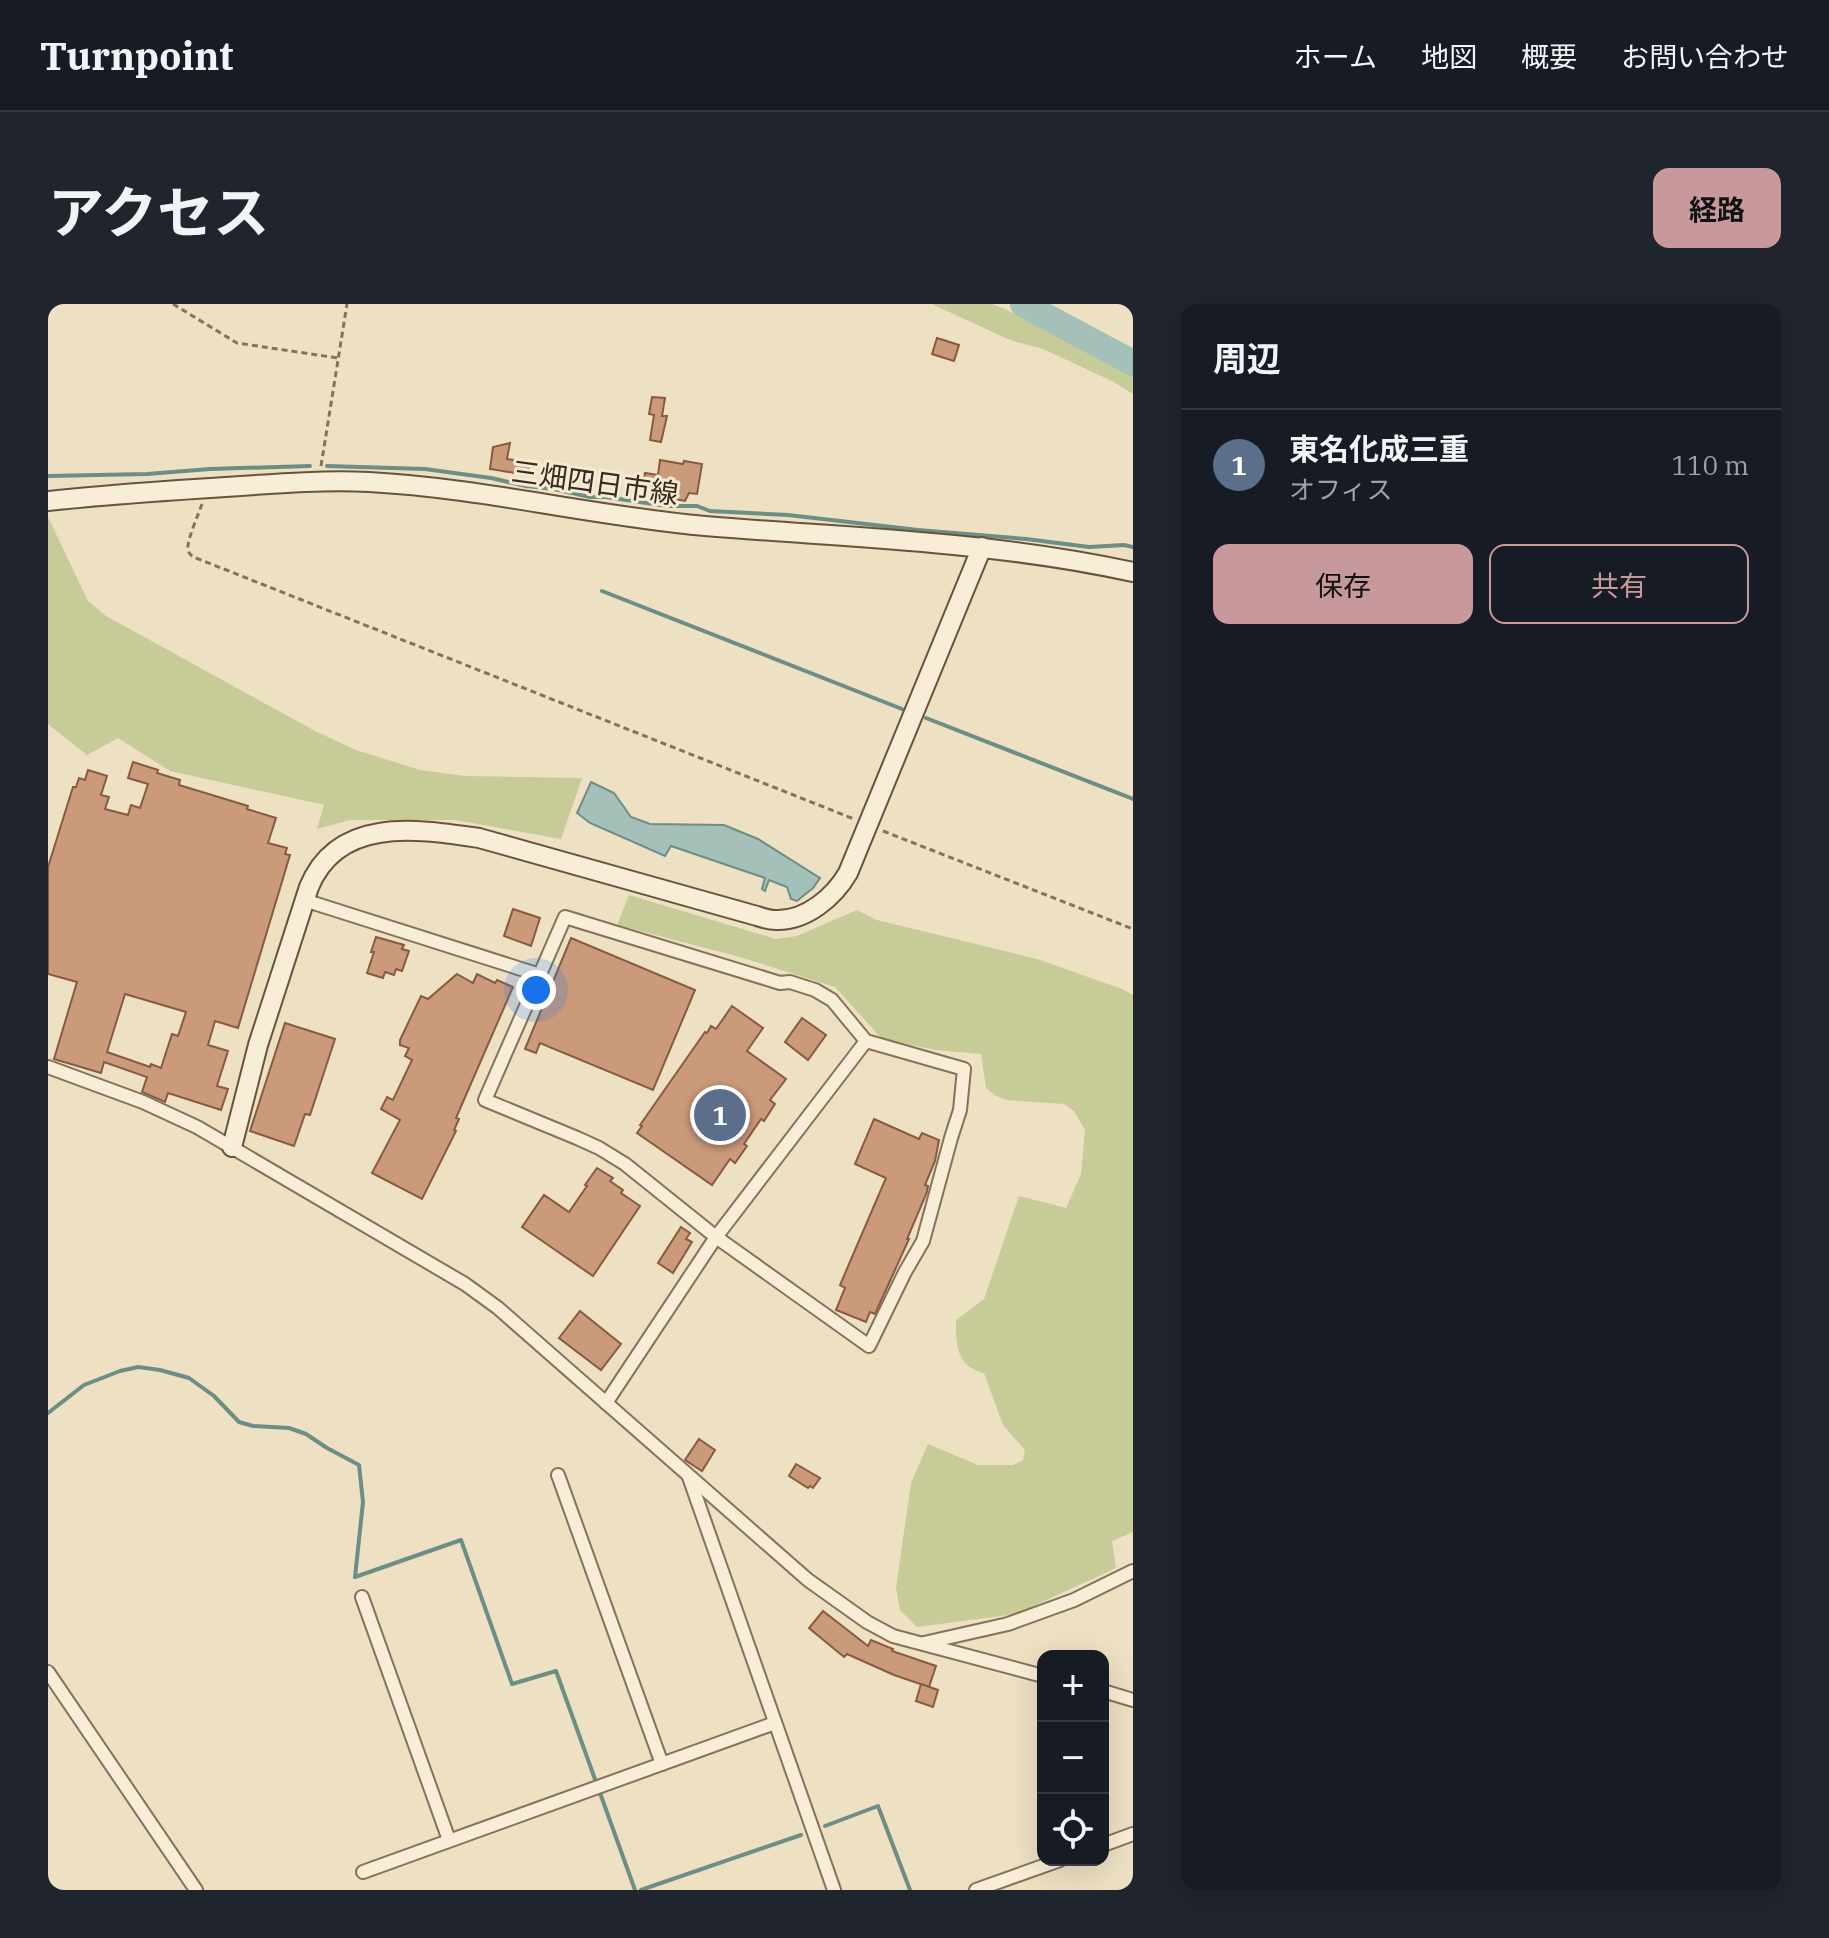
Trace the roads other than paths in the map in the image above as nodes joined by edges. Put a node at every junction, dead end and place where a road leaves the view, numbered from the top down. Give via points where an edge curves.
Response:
1 (48, 501) edge
2 (982, 547) junction
3 (1133, 572) edge
4 (304, 900) junction
5 (540, 975) junction
6 (866, 1041) junction
7 (48, 1067) edge
8 (232, 1147) junction
9 (716, 1237) junction
10 (606, 1403) junction
11 (558, 1475) dead end
12 (689, 1477) junction
13 (1133, 1571) edge
14 (362, 1597) dead end
15 (920, 1644) junction
16 (48, 1672) edge
17 (1037, 1674) edge
18 (1109, 1693) edge
19 (1133, 1700) edge
20 (775, 1723) junction
21 (662, 1764) junction
22 (1133, 1834) edge
23 (449, 1840) junction
24 (1109, 1843) edge
25 (1043, 1866) edge
26 (363, 1872) dead end
27 (196, 1890) edge
28 (834, 1890) edge
29 (976, 1890) edge

1 - 2 street, 三畑四日市線 via 367,482 704,526
2 - 3 street, 三畑四日市線
2 - 4 street via 848,873 831,896 809,911 777,920 757,916 479,838 434,833 381,832 343,844 318,867
4 - 5 street
4 - 8 street
5 - 6 street via 565,917 815,990 838,1006
5 - 9 street via 485,1100 599,1148
6 - 9 street
6 - 9 street via 964,1069 960,1110 923,1241 869,1346
7 - 8 street via 175,1116
8 - 10 street via 465,1284
9 - 10 street
10 - 12 street
11 - 21 street
12 - 15 street via 808,1580 867,1622
12 - 20 street
13 - 15 street via 1008,1624
14 - 23 street
15 - 17 street
16 - 27 street
18 - 19 street
20 - 21 street
20 - 28 street
21 - 23 street
22 - 24 street
23 - 26 street
25 - 29 street

